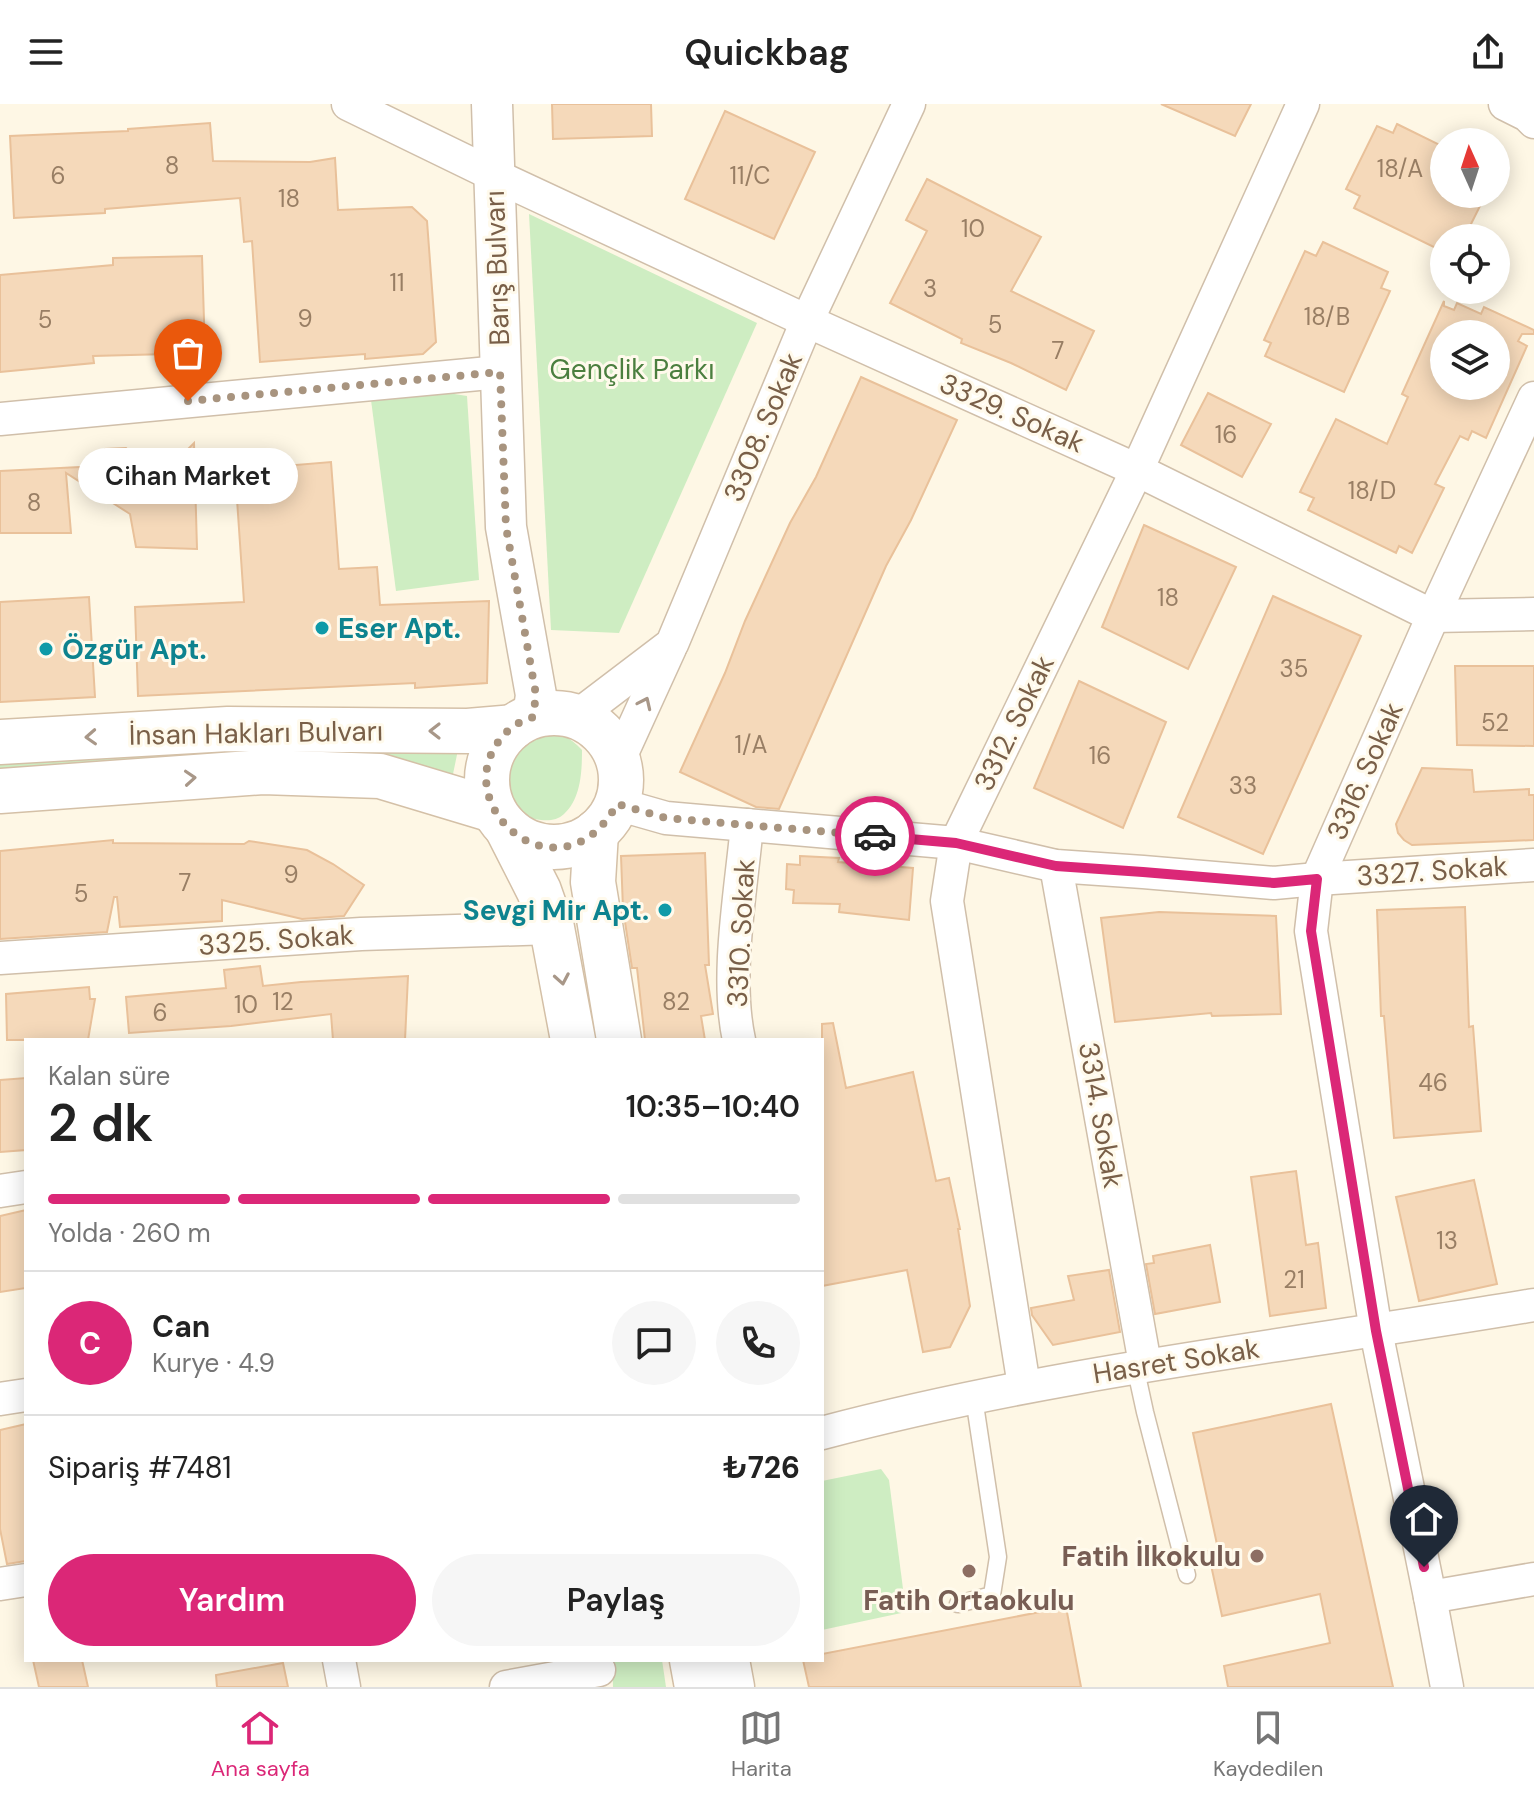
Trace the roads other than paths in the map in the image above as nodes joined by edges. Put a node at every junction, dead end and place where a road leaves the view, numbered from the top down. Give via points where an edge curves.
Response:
1 (348, 104) edge
2 (492, 104) edge
3 (909, 104) edge
4 (1303, 104) edge
5 (1505, 104) edge
6 (1534, 122) edge
7 (494, 175) junction
8 (807, 321) junction
9 (500, 372) junction
10 (1534, 398) edge
11 (0, 419) edge
12 (1137, 470) junction
13 (1534, 614) edge
14 (1433, 616) junction
15 (672, 644) junction
16 (576, 717) junction
17 (523, 722) junction
18 (0, 742) edge
19 (0, 791) edge
20 (610, 799) junction
21 (500, 819) junction
22 (747, 825) junction
23 (956, 843) junction
24 (1534, 865) edge
25 (1056, 866) junction
26 (1317, 879) junction
27 (552, 928) junction
28 (0, 958) edge
29 (573, 1038) edge
30 (619, 1038) edge
31 (739, 1038) edge
32 (24, 1187) edge
33 (0, 1191) edge
34 (1534, 1305) edge
35 (1376, 1331) junction
36 (1140, 1365) junction
37 (1024, 1386) junction
38 (24, 1395) edge
39 (974, 1398) junction
40 (0, 1399) edge
41 (824, 1428) edge
42 (1187, 1575) dead end
43 (1534, 1579) edge
44 (24, 1580) edge
45 (0, 1584) edge
46 (1430, 1597) junction
47 (958, 1604) dead end
48 (339, 1662) edge
49 (692, 1662) edge
50 (727, 1662) edge
51 (599, 1672) edge
52 (344, 1687) edge
53 (506, 1687) edge
54 (697, 1687) edge
55 (732, 1687) edge
56 (1447, 1687) edge

1 - 7 street, 3329. Sokak
2 - 7 street, Barış Bulvarı
3 - 8 street, 3308. Sokak
4 - 12 street, 3312. Sokak
5 - 6 street
7 - 8 street, 3329. Sokak
7 - 9 street, Barış Bulvarı
8 - 12 street, 3329. Sokak
8 - 15 street, 3308. Sokak
9 - 11 street
9 - 17 street, Barış Bulvarı via 506,527 536,695
10 - 14 street, 3316. Sokak
12 - 14 street, 3329. Sokak
12 - 23 street, 3312. Sokak
13 - 14 street, 3329. Sokak
14 - 26 street, 3316. Sokak
15 - 16 street
20 -> 15 street, 3308. Sokak
16 - 17 main road via 554,713
16 - 20 main road via 609,742
17 -> 18 main road, İnsan Hakları Bulvarı via 468,731 228,729
17 - 21 main road via 497,744 488,765 487,788
19 -> 21 main road, İnsan Hakları Bulvarı via 263,772 366,775
20 - 21 main road via 579,843 560,847 523,840
20 - 22 street, 3327. Sokak via 666,818
20 - 30 main road via 593,882
21 - 27 main road via 539,891
22 - 23 street, 3327. Sokak
22 - 31 street, 3310. Sokak via 733,967
23 - 25 street, 3327. Sokak
23 - 37 street, 3312. Sokak via 947,901
24 - 26 street, 3327. Sokak
25 - 26 street, 3327. Sokak via 1274,883
25 - 36 street, 3314. Sokak
26 - 35 street, 3316. Sokak via 1311,931
27 - 28 street, 3325. Sokak via 361,934
27 -> 29 main road
32 - 33 street
34 - 35 street, Hasret Sokak
35 - 36 street, Hasret Sokak
35 - 46 street, 3316. Sokak
36 - 37 street, Hasret Sokak
36 - 42 lane via 1145,1412
37 - 39 street, Hasret Sokak
38 - 40 street
39 - 41 street, Hasret Sokak
39 - 47 lane via 998,1557 992,1595
43 - 46 street
44 - 45 street
46 - 56 street, 3316. Sokak
48 - 52 street
49 - 54 main road
50 - 55 main road
51 - 53 street

